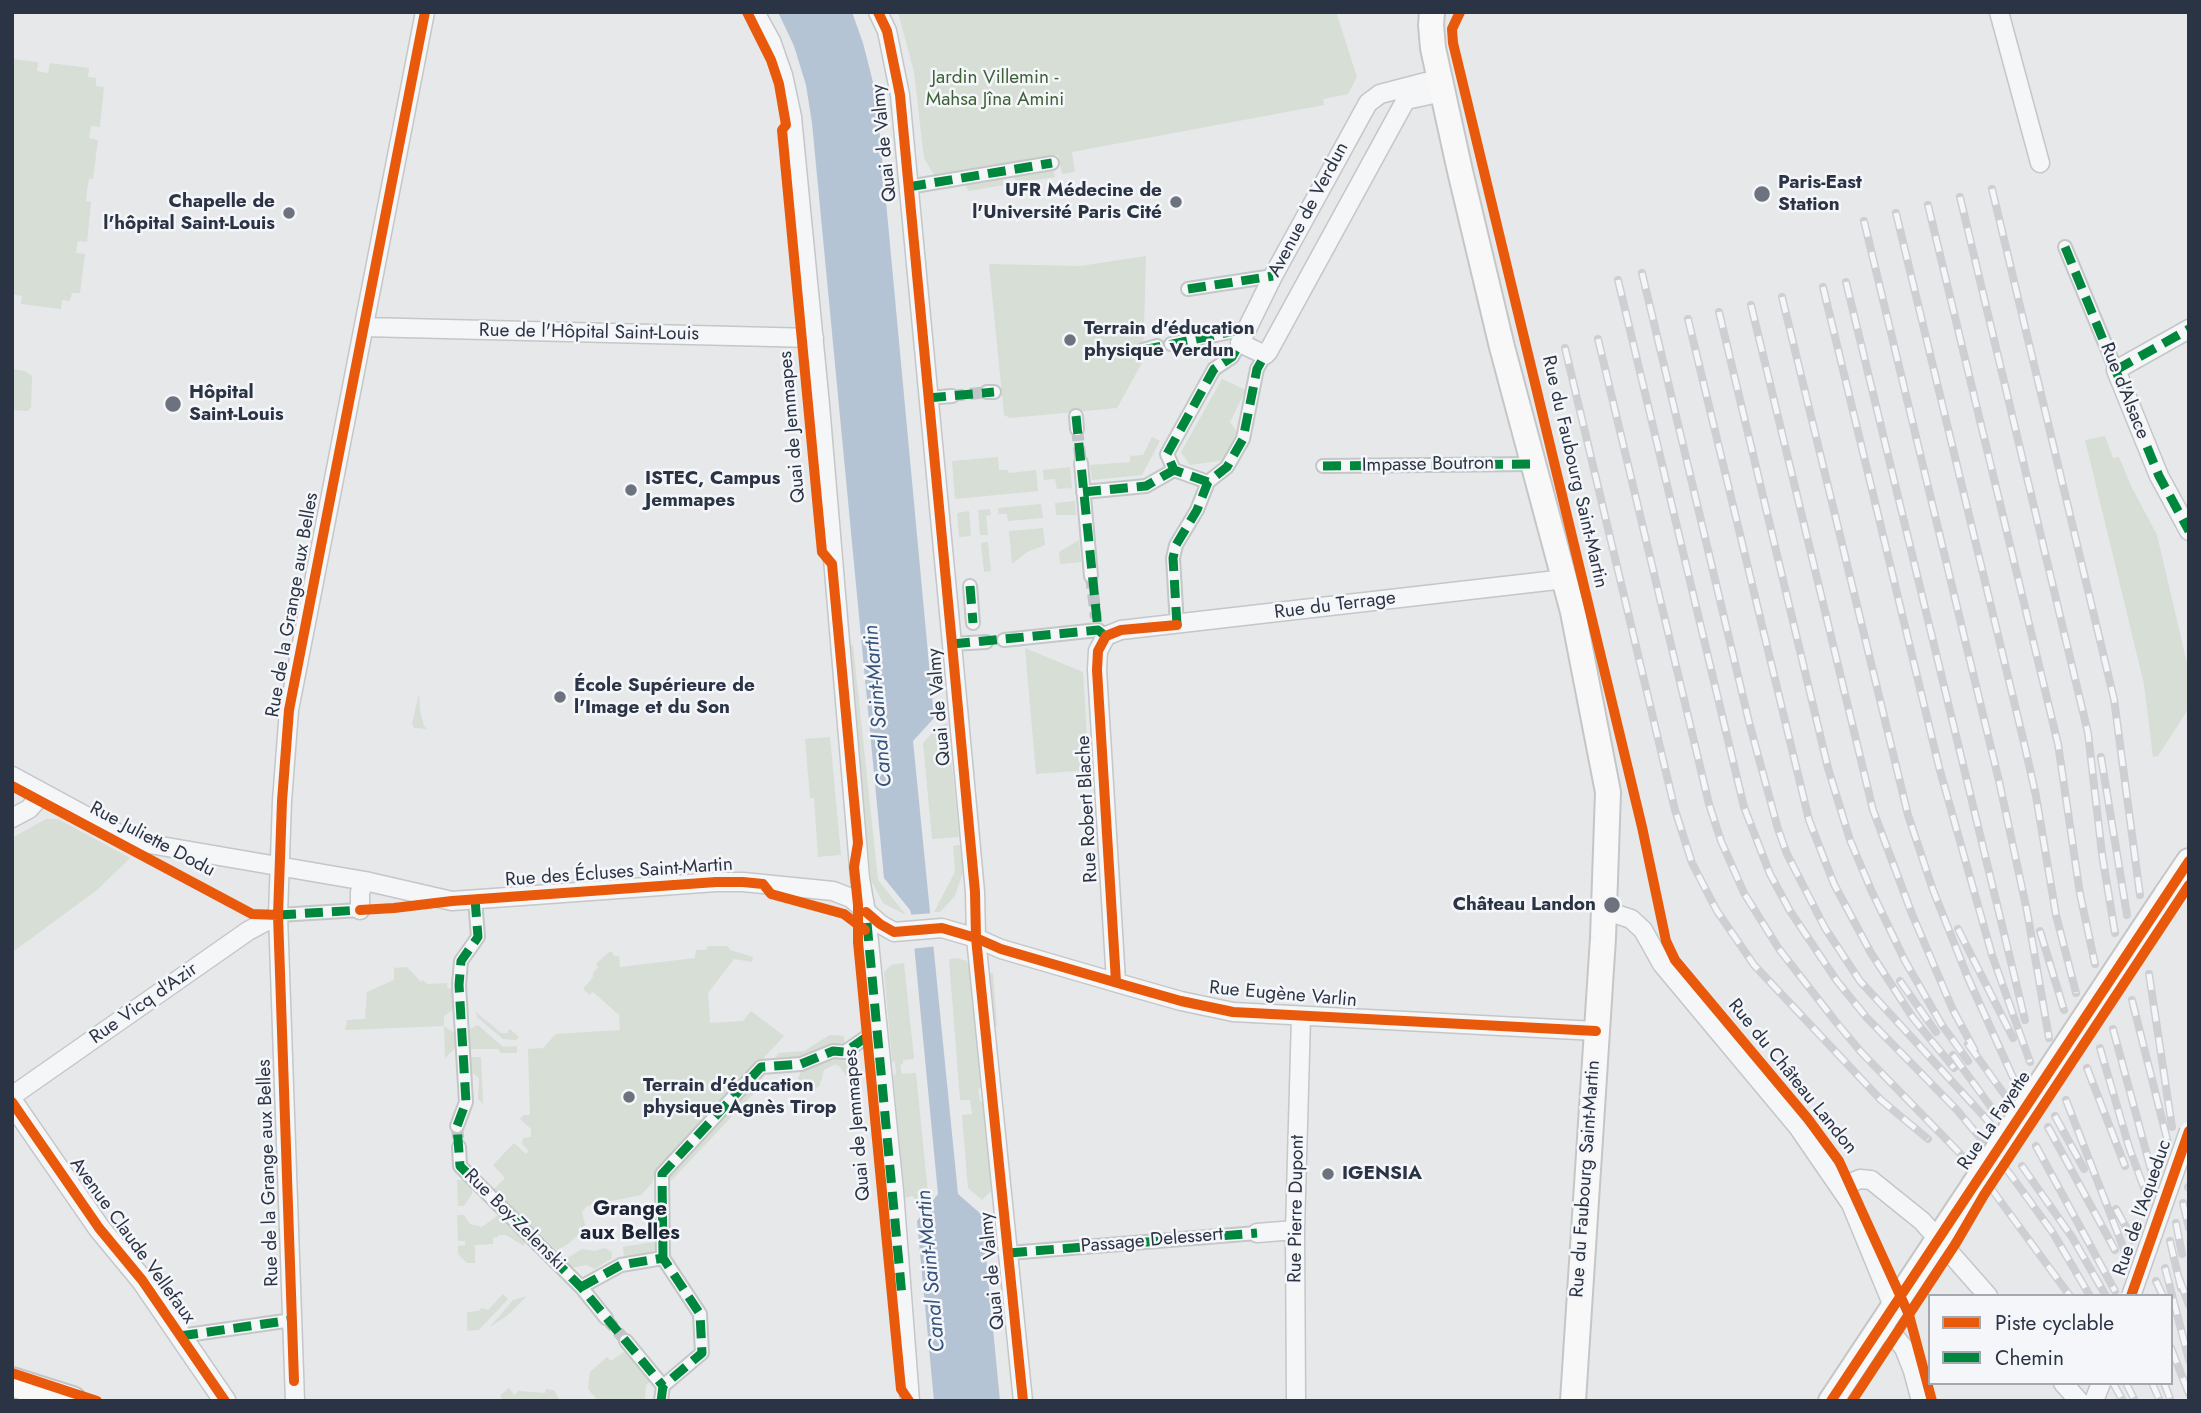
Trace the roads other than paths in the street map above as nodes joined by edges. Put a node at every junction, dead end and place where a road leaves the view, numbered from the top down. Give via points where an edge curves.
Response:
1 (425, 12) edge
2 (755, 12) edge
3 (878, 12) edge
4 (1433, 12) edge
5 (1998, 12) edge
6 (1442, 85) junction
7 (1392, 90) junction
8 (1398, 115) junction
9 (1052, 163) dead end
10 (2040, 163) dead end
11 (908, 187) junction
12 (2065, 247) dead end
13 (1273, 276) junction
14 (1188, 289) dead end
15 (364, 327) junction
16 (2189, 330) edge
17 (1242, 336) junction
18 (814, 338) junction
19 (1171, 344) dead end
20 (1157, 346) dead end
21 (1143, 350) dead end
22 (1265, 355) junction
23 (2116, 370) junction
24 (952, 396) tunnel mouth
25 (928, 398) junction
26 (1081, 463) tunnel mouth
27 (1533, 464) junction
28 (1323, 466) dead end
29 (1174, 470) junction
30 (1208, 482) junction
31 (1083, 487) junction
32 (2189, 531) edge
33 (1091, 576) tunnel mouth
34 (1565, 579) junction
35 (970, 586) dead end
36 (1177, 625) junction
37 (1100, 628) junction
38 (1004, 640) dead end
39 (952, 644) junction
40 (12, 776) edge
41 (43, 793) junction
42 (12, 818) edge
43 (2189, 861) edge
44 (279, 867) junction
45 (365, 881) junction
46 (475, 899) junction
47 (360, 910) joint
48 (1604, 910) junction
49 (866, 912) junction
50 (278, 915) junction
51 (905, 931) joint
52 (976, 938) junction
53 (1116, 982) junction
54 (1301, 1017) junction
55 (1596, 1031) junction
56 (865, 1038) dead end
57 (12, 1096) edge
58 (12, 1102) edge
59 (457, 1126) tunnel mouth
60 (2189, 1131) edge
61 (459, 1147) tunnel mouth
62 (1841, 1187) junction
63 (1295, 1230) junction
64 (1257, 1233) joint
65 (1938, 1238) junction
66 (1009, 1253) junction
67 (663, 1258) junction
68 (581, 1287) junction
69 (1986, 1294) edge
70 (2132, 1294) edge
71 (1893, 1306) junction
72 (606, 1318) tunnel mouth
73 (292, 1320) junction
74 (1878, 1327) junction
75 (180, 1336) junction
76 (626, 1341) tunnel mouth
77 (12, 1382) edge
78 (2065, 1385) edge
79 (663, 1386) junction
80 (72, 1401) edge
81 (225, 1401) edge
82 (295, 1401) edge
83 (661, 1401) edge
84 (911, 1401) edge
85 (1023, 1401) edge
86 (1296, 1401) edge
87 (1573, 1401) edge
88 (1831, 1401) edge
89 (1921, 1401) edge
90 (2079, 1401) edge

1 - 15 street, Rue de la Grange aux Belles
2 - 18 street, Quai de Jemmapes via 771,41 792,117
3 - 11 street, Quai de Valmy via 887,31 900,95
4 - 6 main road, Rue du Faubourg Saint-Martin via 1433,48
5 - 10 street
6 - 7 street, Avenue de Verdun via 1426,82
6 - 8 street, Avenue de Verdun via 1406,100
6 - 27 main road, Rue du Faubourg Saint-Martin
7 - 8 street
7 - 13 street, Avenue de Verdun via 1375,97 1360,116
8 - 22 street, Avenue de Verdun
9 - 11 street
11 - 25 street, Quai de Valmy
12 - 23 street, Rue d'Alsace
13 - 14 street
13 - 17 street, Avenue de Verdun
15 - 18 street, Rue de l'Hôpital Saint-Louis
15 - 44 street, Rue de la Grange aux Belles via 289,710
16 - 23 street
17 - 19 street
17 - 22 street
17 - 29 street, Avenue de Verdun via 1232,357 1214,369 1167,454
18 - 49 street, Quai de Jemmapes
20 - 21 street
22 - 30 street, Avenue de Verdun via 1257,369 1243,439 1227,467
23 - 32 street, Rue d'Alsace via 2159,477
24 - 25 street
25 - 39 street, Quai de Valmy
26 - 31 street
27 - 28 street, Impasse Boutron
27 - 34 main road, Rue du Faubourg Saint-Martin
29 - 30 street
29 - 31 street via 1146,486
30 - 36 street, Avenue de Verdun via 1173,558
31 - 33 street
34 - 36 street, Rue du Terrage
34 - 48 main road, Rue du Faubourg Saint-Martin via 1608,792
35 - 39 street via 977,635
36 - 37 street, Rue du Terrage
37 - 38 street
37 - 53 street, Rue Robert Blache via 1097,670
39 - 52 street, Quai de Valmy
40 - 41 street, Rue Juliette Dodu
41 - 42 street via 29,809
41 - 44 street, Rue Juliette Dodu via 132,841
43 - 65 main road, Rue La Fayette, bridge
44 - 45 street, Rue des Écluses Saint-Martin
44 - 50 street, Rue de la Grange aux Belles
45 - 46 street, Rue des Écluses Saint-Martin via 452,901
45 - 47 street
46 - 49 street, Rue des Écluses Saint-Martin via 743,882 834,891
46 - 59 street via 478,937 461,961 459,985 466,1102
47 - 50 street
48 - 55 main road, Rue du Faubourg Saint-Martin
48 - 62 street, Rue du Château Landon via 1631,919 1643,930 1662,964 1798,1127
49 - 51 street, Rue des Écluses Saint-Martin via 894,932
49 - 84 street, Quai de Jemmapes
50 - 57 street, Rue Vicq d'Azir via 237,938
50 - 73 street, Rue de la Grange aux Belles
51 - 52 street, Rue Eugène Varlin via 942,929
52 - 53 street, Rue Eugène Varlin
52 - 66 street, Quai de Valmy
53 - 54 street, Rue Eugène Varlin via 1233,1012
54 - 55 street, Rue Eugène Varlin
54 - 63 street, Rue Pierre Dupont
55 - 87 main road, Rue du Faubourg Saint-Martin
56 - 67 street via 845,1052 833,1051 801,1064 761,1067 671,1164 662,1174
58 - 75 street, Avenue Claude Vellefaux
60 - 70 street, Rue de l'Aqueduc, bridge
61 - 68 street, Rue Boy-Zelenski via 460,1166
62 - 65 street, Rue du Château Landon via 1871,1180
62 - 71 street, Rue du Château Landon
63 - 64 street, Passage Delessert
63 - 86 street, Rue Pierre Dupont
64 - 66 street, Passage Delessert
65 - 69 street
65 - 71 main road, Rue La Fayette
66 - 85 street, Quai de Valmy
67 - 68 street via 621,1265
67 - 79 street via 700,1314 702,1353
68 - 72 street, Rue Boy-Zelenski
71 - 74 main road, Rue La Fayette
73 - 75 street
73 - 82 street, Rue de la Grange aux Belles
74 - 88 main road, Rue La Fayette
74 - 89 street via 1904,1348
75 - 81 street, Avenue Claude Vellefaux
76 - 79 street
77 - 80 main road
78 - 90 street
79 - 83 street

